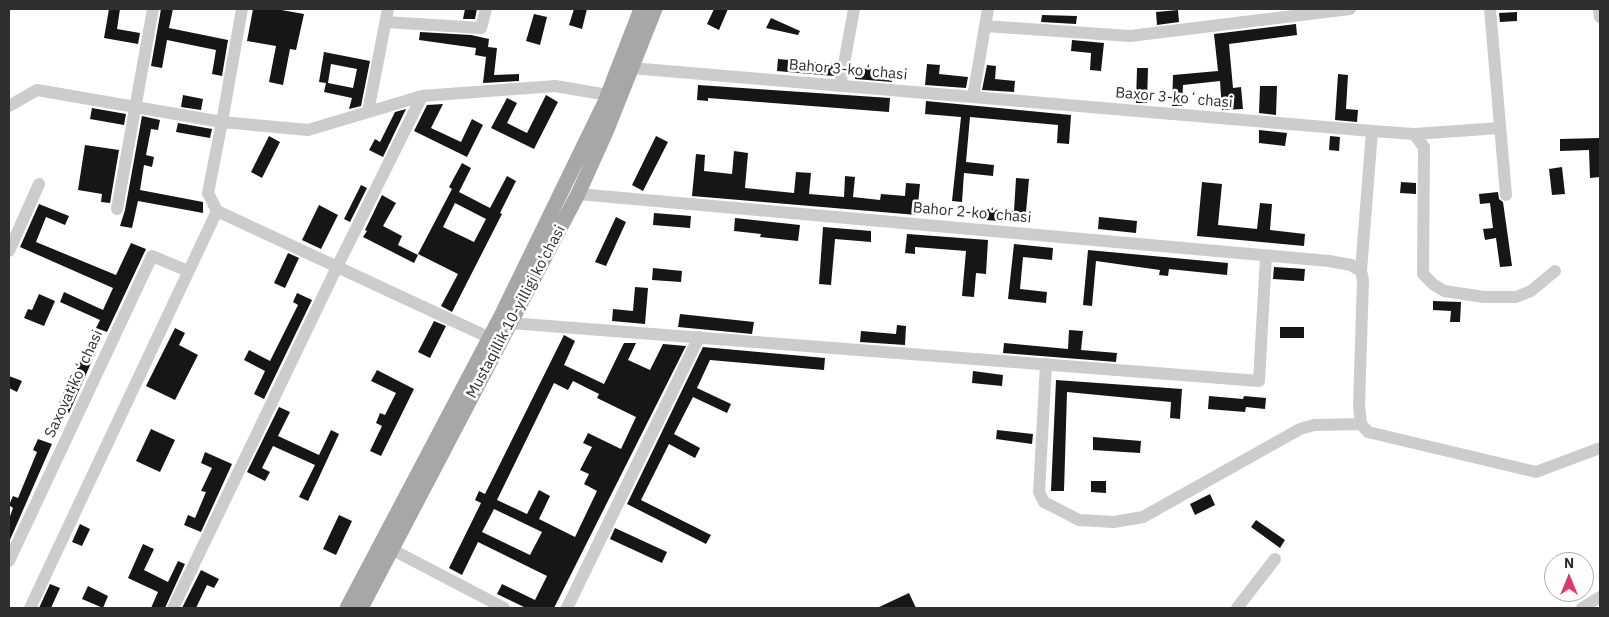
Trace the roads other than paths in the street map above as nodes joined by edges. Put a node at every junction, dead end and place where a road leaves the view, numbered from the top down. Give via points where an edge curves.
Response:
1 (152, 9) edge
2 (242, 9) edge
3 (388, 9) edge
4 (486, 9) edge
5 (641, 9) edge
6 (655, 9) edge
7 (854, 9) edge
8 (988, 9) edge
9 (1350, 9) edge
10 (1490, 9) edge
11 (1599, 9) edge
12 (1600, 16) edge
13 (386, 22) junction
14 (985, 26) junction
15 (631, 68) junction
16 (840, 86) junction
17 (608, 95) junction
18 (422, 96) junction
19 (973, 98) junction
20 (9, 106) edge
21 (135, 107) junction
22 (368, 112) junction
23 (222, 122) junction
24 (1500, 128) junction
25 (1372, 131) junction
26 (1414, 134) junction
27 (39, 184) dead end
28 (578, 194) junction
29 (1506, 195) dead end
30 (117, 209) dead end
31 (216, 211) junction
32 (9, 251) edge
33 (1266, 256) junction
34 (336, 267) junction
35 (188, 271) junction
36 (1361, 271) junction
37 (1555, 271) dead end
38 (510, 322) junction
39 (699, 337) junction
40 (490, 338) junction
41 (1046, 364) junction
42 (1361, 424) junction
43 (1600, 448) edge
44 (391, 549) junction
45 (1275, 558) dead end
46 (9, 561) edge
47 (1600, 597) edge
48 (30, 608) edge
49 (173, 608) edge
50 (347, 608) edge
51 (361, 608) edge
52 (504, 608) edge
53 (567, 608) edge
54 (1237, 608) edge
55 (1582, 608) edge

1 - 21 street
2 - 23 street
3 - 13 street
4 - 13 street via 482,28
5 - 17 main road, Mustaqillik 10-yilligi ko'chasi
6 - 15 main road, Mustaqillik 10-yilligi ko'chasi
7 - 16 street
8 - 14 street
9 - 14 street via 1130,36
10 - 24 street
11 - 12 street
13 - 22 street
14 - 19 street
15 - 16 street, Bahor 3-koʻchasi
15 - 28 main road, Mustaqillik 10-yilligi ko'chasi
16 - 19 street, Bahor 3-koʻchasi
17 - 18 street via 555,86
17 - 40 main road, Mustaqillik 10-yilligi ko'chasi
18 - 22 street
18 - 34 street
19 - 25 street, Baxor 3-koʻchasi
20 - 21 street via 37,90
21 - 23 street
21 - 30 street
22 - 23 street via 308,130
23 - 31 street via 208,194
24 - 26 street, Baxor 3-koʻchasi
24 - 29 street
25 - 26 street, Baxor 3-koʻchasi
25 - 36 street
26 - 37 street via 1424,147 1423,274 1433,284 1444,291 1484,297 1516,297 1531,291
27 - 32 street
28 - 33 street, Bahor 2-koʻchasi
28 - 38 main road, Mustaqillik 10-yilligi ko'chasi
31 - 34 street
31 - 35 street
33 - 36 street, Bahor 2-koʻchasi via 1329,261 1351,265
33 - 41 street via 1259,381
34 - 40 street
34 - 49 street
35 - 46 street, Saxovat koʻchasi via 152,256
35 - 48 street
36 - 42 street
38 - 39 street
38 - 44 main road, Mustaqillik 10-yilligi ko'chasi
39 - 41 street
39 - 53 street
40 - 50 main road, Mustaqillik 10-yilligi ko'chasi
41 - 42 street via 1039,492 1044,502 1079,520 1114,522 1143,517 1300,429 1314,425
42 - 43 street via 1368,432 1536,472
44 - 51 main road, Mustaqillik 10-yilligi ko'chasi
44 - 52 street
45 - 54 street
47 - 55 street

